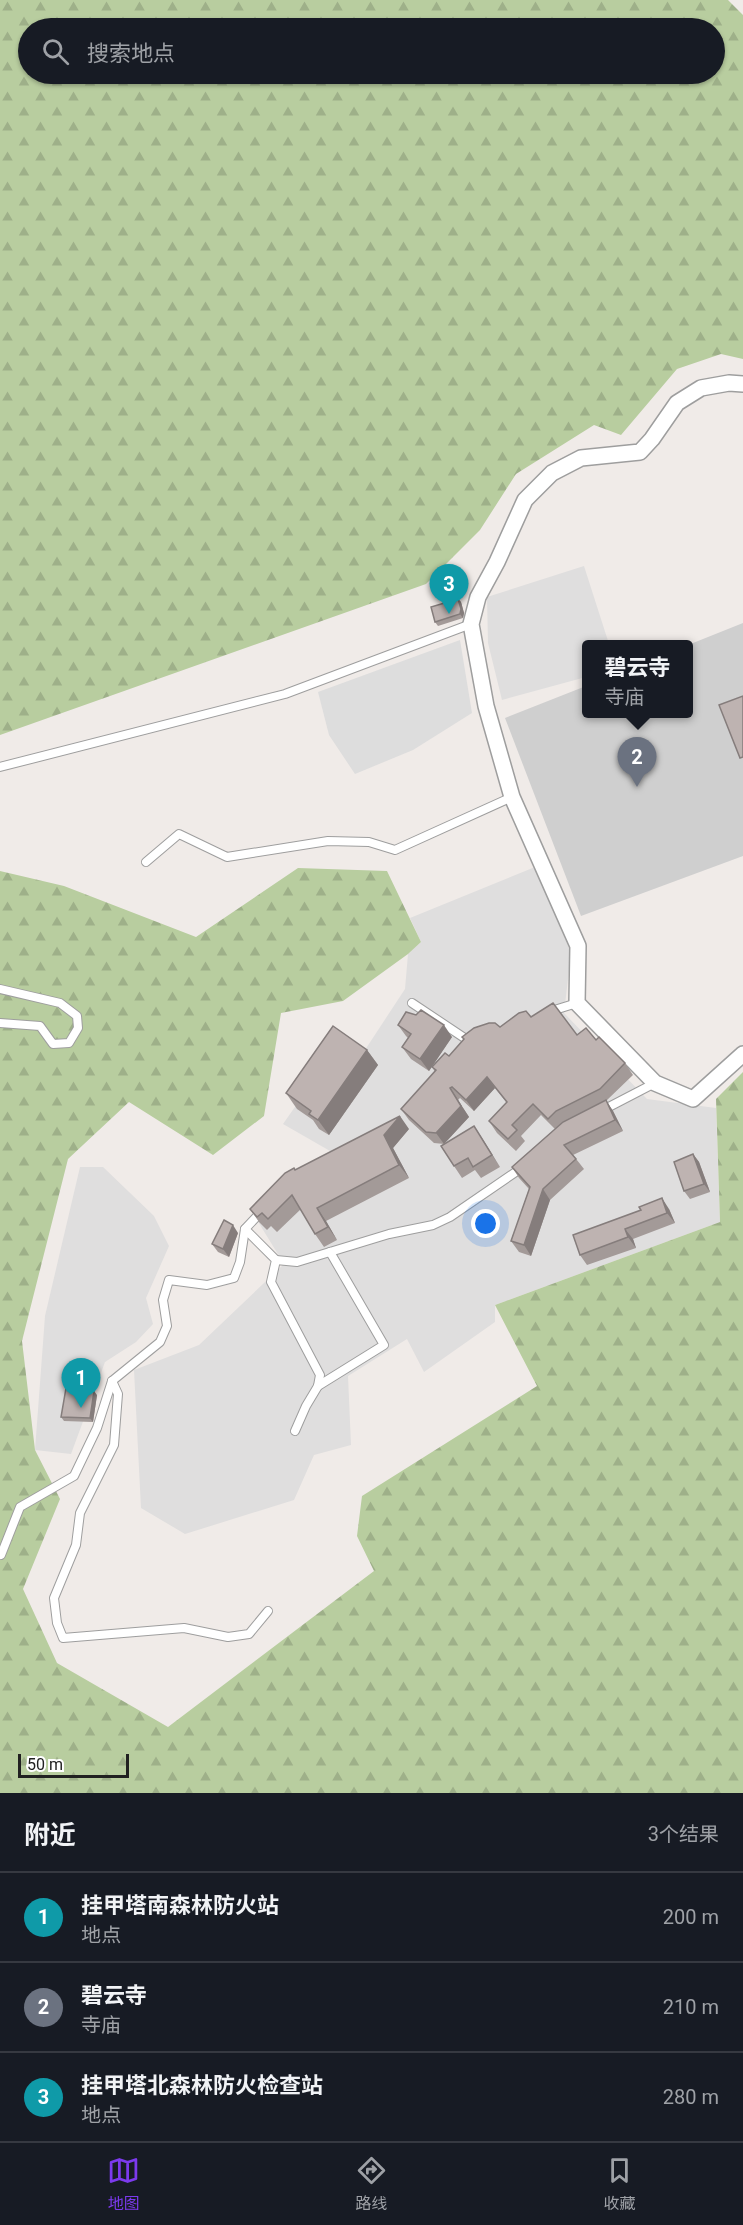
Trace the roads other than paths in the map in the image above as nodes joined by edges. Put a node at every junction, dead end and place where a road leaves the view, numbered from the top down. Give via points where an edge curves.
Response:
1 (743, 384) edge
2 (471, 624) junction
3 (0, 767) edge
4 (512, 797) junction
5 (146, 862) dead end
6 (0, 989) edge
7 (577, 1003) junction
8 (412, 1004) dead end
9 (537, 1015) edge
10 (0, 1023) edge
11 (477, 1036) edge
12 (466, 1040) junction
13 (459, 1048) edge
14 (743, 1054) edge
15 (655, 1083) junction
16 (596, 1113) edge
17 (528, 1163) edge
18 (267, 1205) edge
19 (245, 1228) junction
20 (330, 1252) junction
21 (276, 1260) junction
22 (112, 1381) junction
23 (318, 1386) junction
24 (296, 1431) dead end
25 (0, 1553) edge
26 (268, 1611) dead end

1 - 2 street via 701,388 678,403 640,452 580,458 552,473 525,500 478,597
2 - 3 lane via 285,694
2 - 4 street via 486,706
4 - 5 lane via 395,850 369,842 328,841 227,857 179,834
4 - 7 street via 578,946
6 - 10 lane via 60,1003 77,1016 78,1028 69,1044 53,1044 40,1026
7 - 9 lane
7 - 15 street
8 - 12 lane
11 - 12 lane
12 - 13 lane
14 - 15 street via 693,1099
15 - 16 lane
17 - 20 lane via 433,1225
18 - 19 lane
19 - 21 lane
19 - 22 lane via 234,1278 207,1285 170,1280 163,1299 167,1326 160,1342
20 - 21 lane via 297,1262
20 - 23 lane via 384,1345
21 - 23 lane via 271,1282 320,1375
22 - 25 lane via 98,1428 74,1476 20,1507
22 - 26 lane via 118,1394 114,1445 80,1514 76,1545 54,1598 63,1638 184,1628 228,1637 249,1634
23 - 24 lane

